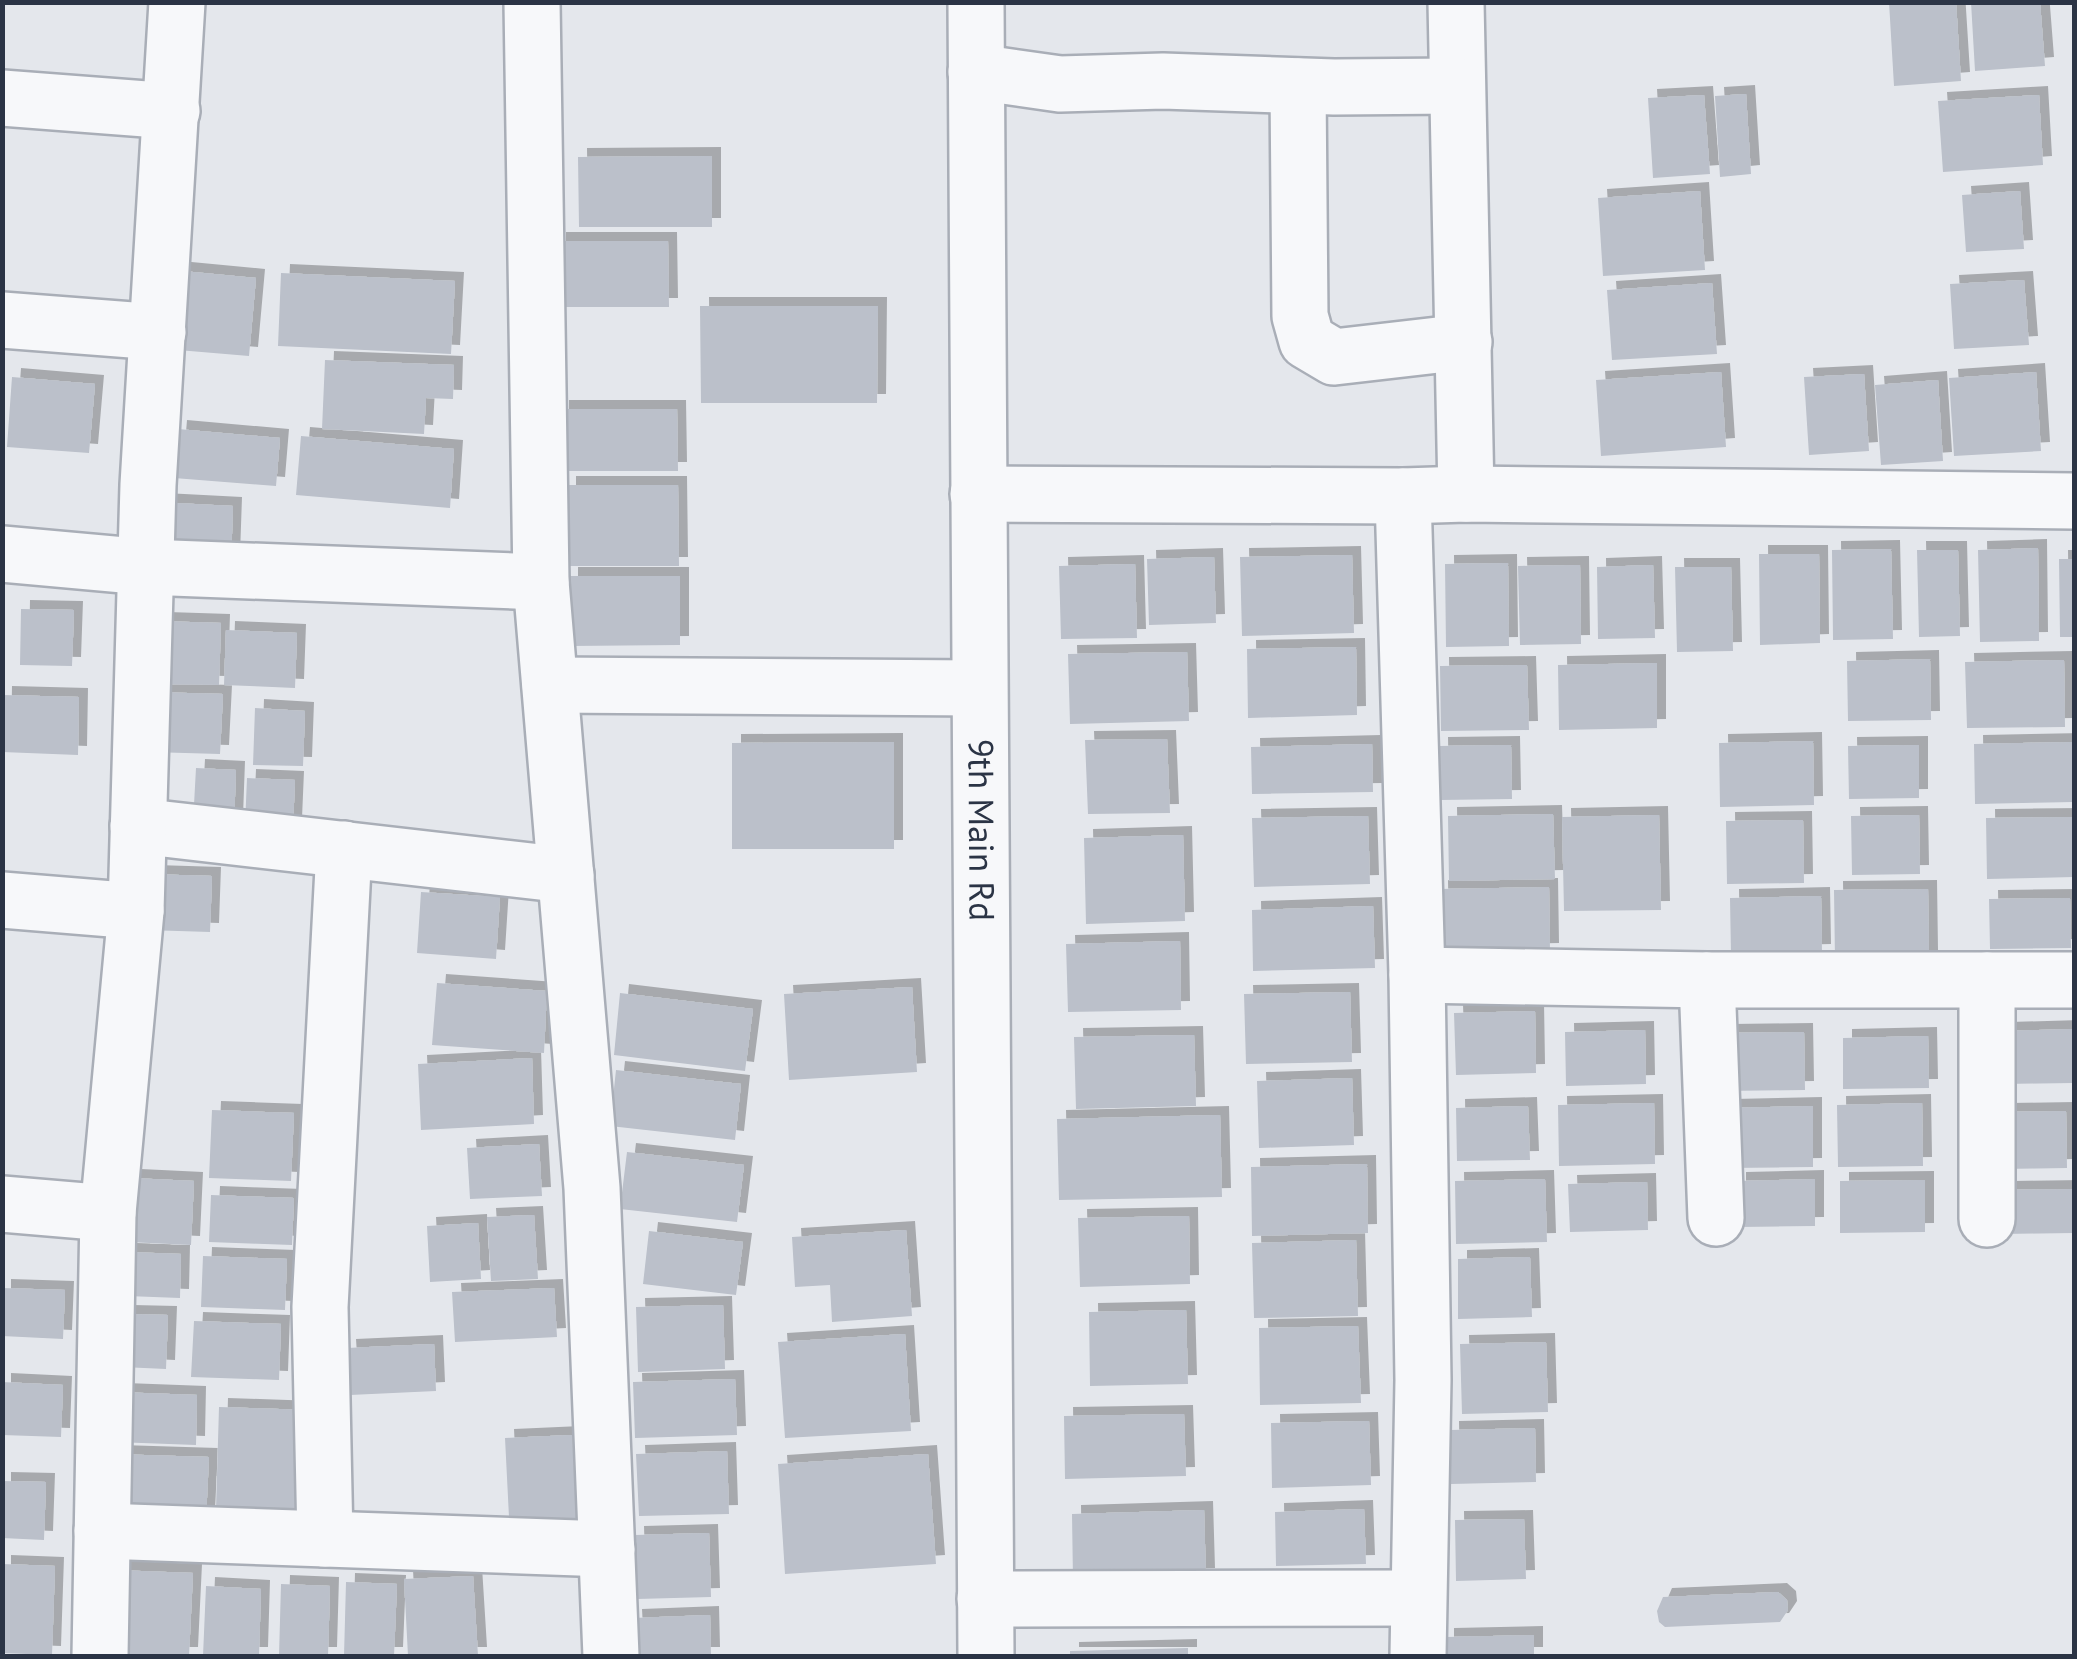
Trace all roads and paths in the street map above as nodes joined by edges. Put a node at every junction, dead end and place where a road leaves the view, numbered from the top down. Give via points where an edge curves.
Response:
1 (178, 2) edge
2 (532, 2) edge
3 (976, 2) edge
4 (1456, 2) edge
5 (976, 72) junction
6 (1298, 86) junction
7 (1458, 86) junction
8 (2, 98) edge
9 (172, 111) junction
10 (2, 320) edge
11 (158, 332) junction
12 (1464, 342) junction
13 (978, 494) junction
14 (1466, 494) junction
15 (1403, 496) junction
16 (2074, 501) edge
17 (2, 554) edge
18 (146, 568) junction
19 (541, 582) junction
20 (550, 685) junction
21 (980, 688) junction
22 (138, 826) junction
23 (344, 849) junction
24 (566, 875) junction
25 (2, 900) edge
26 (136, 911) junction
27 (1417, 974) junction
28 (1707, 980) junction
29 (1987, 980) junction
30 (2074, 980) edge
31 (2, 1204) edge
32 (108, 1213) junction
33 (1716, 1218) dead end
34 (1987, 1219) dead end
35 (102, 1531) junction
36 (325, 1539) junction
37 (607, 1549) junction
38 (985, 1598) junction
39 (1417, 1598) junction
40 (100, 1656) edge
41 (611, 1656) edge
42 (986, 1656) edge
43 (1418, 1656) edge

1 - 9 street
2 - 19 street
3 - 5 street, 9th Main Rd
4 - 7 street
5 - 6 street via 1060,84
5 - 13 street, 9th Main Rd
6 - 7 street
6 - 12 street via 1300,316 1307,341 1334,358
7 - 12 street
8 - 9 street
9 - 11 street
10 - 11 street
11 - 18 street
12 - 14 street
13 - 15 street
13 - 21 street, 9th Main Rd
14 - 15 street
14 - 16 street
15 - 27 street
17 - 18 street
18 - 19 street
18 - 22 street
19 - 20 street
20 - 21 street
20 - 24 street
21 - 38 street, 9th Main Rd
22 - 23 street
22 - 26 street
23 - 24 street
23 - 36 street via 320,1307
24 - 37 street via 592,1188
25 - 26 street
26 - 32 street
27 - 28 street
27 - 39 street via 1423,1380
28 - 29 street
28 - 33 street
29 - 30 street
29 - 34 street
31 - 32 street
32 - 35 street
35 - 36 street
35 - 40 street
36 - 37 street
37 - 41 street
38 - 39 street
38 - 42 street, 9th Main Rd
39 - 43 street

